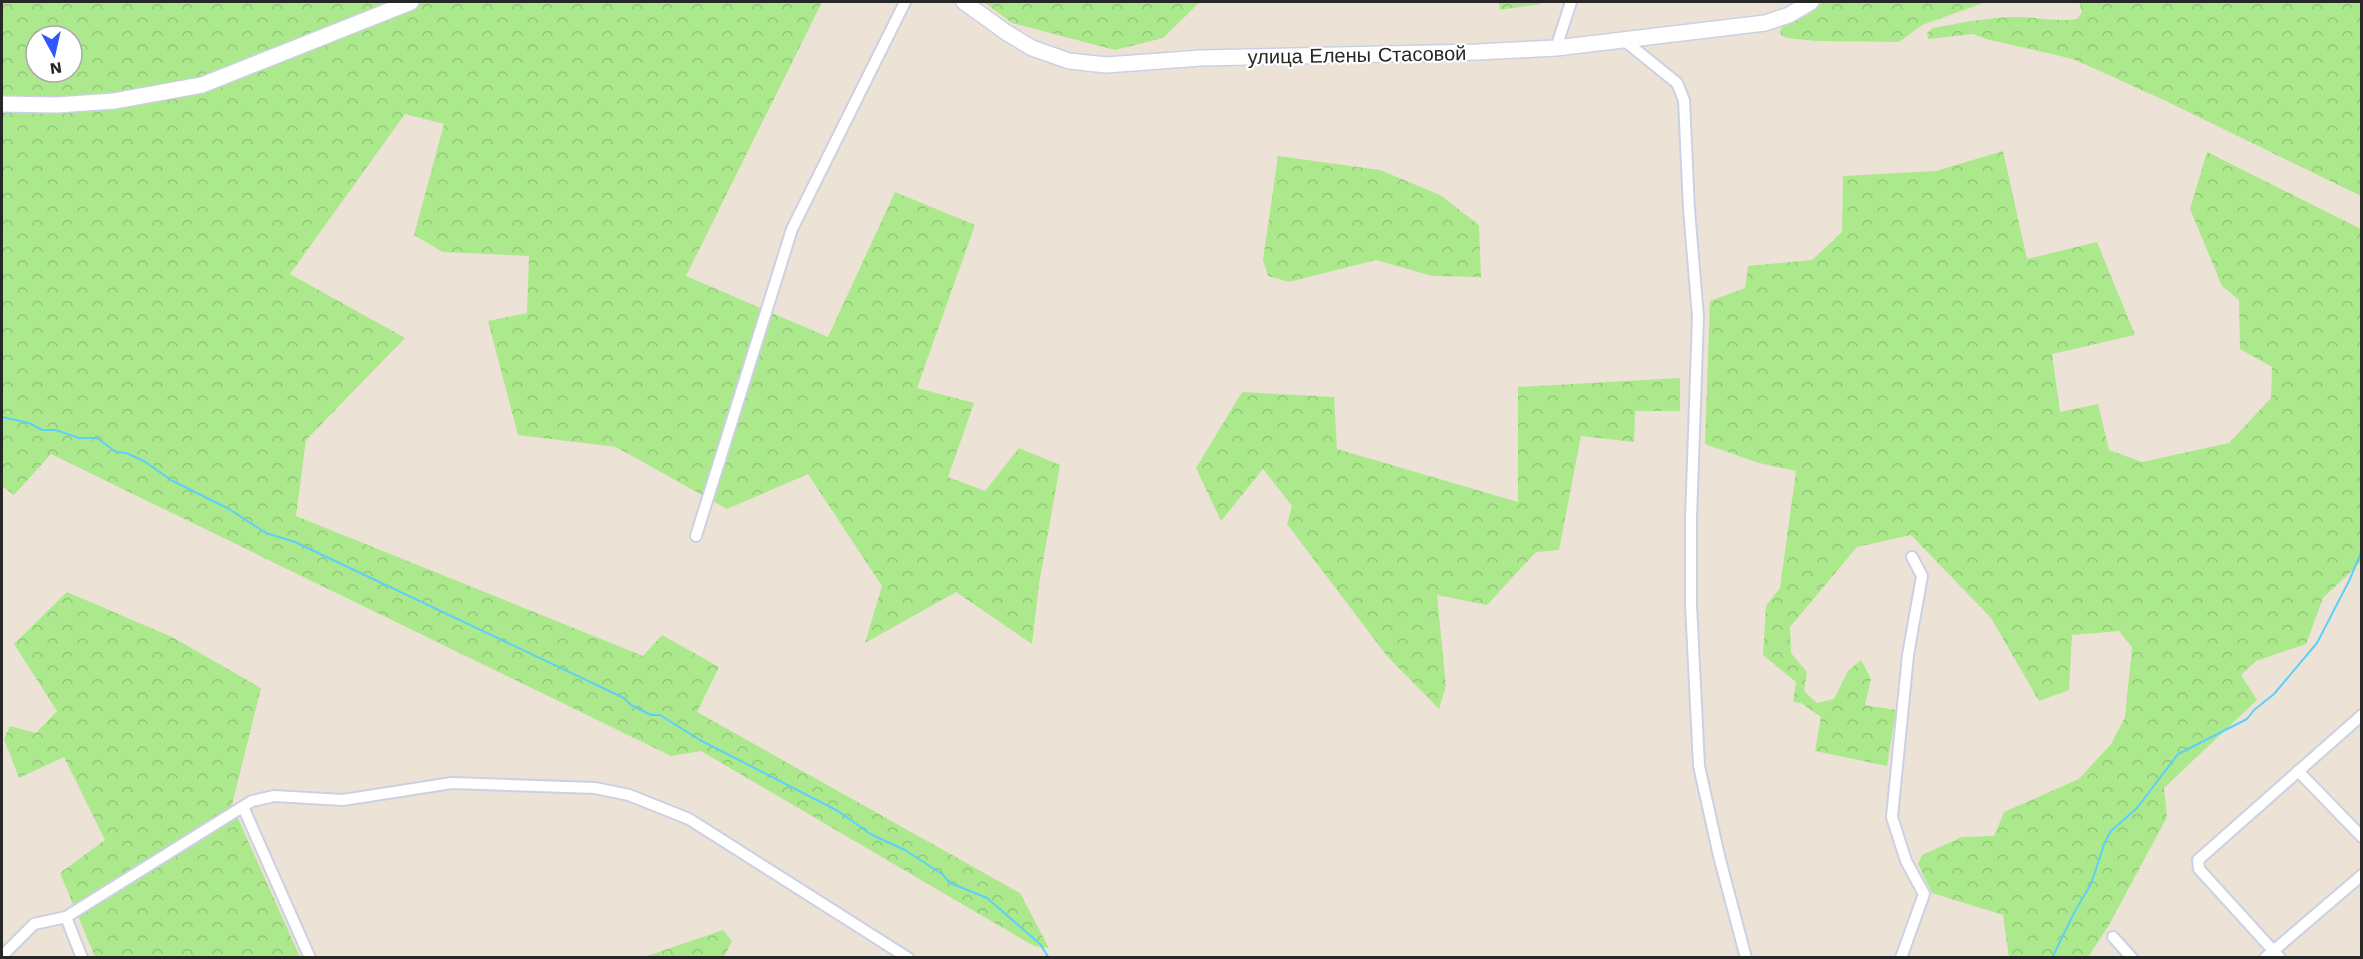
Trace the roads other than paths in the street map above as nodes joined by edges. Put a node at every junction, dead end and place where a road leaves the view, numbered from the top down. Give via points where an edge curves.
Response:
1 (411, 2) edge
2 (905, 2) edge
3 (964, 2) edge
4 (1571, 2) edge
5 (1811, 2) edge
6 (1625, 41) junction
7 (1556, 48) junction
8 (2, 104) edge
9 (696, 536) dead end
10 (1912, 557) dead end
11 (2361, 715) edge
12 (2298, 771) junction
13 (243, 807) junction
14 (2361, 837) edge
15 (2361, 875) edge
16 (66, 917) junction
17 (2112, 937) dead end
18 (2273, 955) edge
19 (2, 956) edge
20 (82, 957) edge
21 (310, 957) edge
22 (908, 957) edge
23 (1746, 957) edge
24 (1901, 957) edge
25 (2132, 957) edge

1 - 8 main road via 202,85 114,101
2 - 9 street via 792,229
3 - 7 main road, улица Елены Стасовой via 1032,48 1069,61 1090,63
4 - 7 street
5 - 6 main road, улица Елены Стасовой via 1765,23
6 - 7 main road, улица Елены Стасовой
6 - 23 street via 1677,83 1684,100 1698,317 1691,605 1700,766
10 - 24 street via 1922,576 1908,655 1892,817 1905,861 1924,894
11 - 12 street
12 - 14 street
12 - 18 street via 2198,860 2199,869
13 - 16 street
13 - 21 street
13 - 22 street via 274,796 343,800 452,783 595,788 629,795 689,819
15 - 18 street
16 - 19 street via 34,924
16 - 20 street
17 - 25 street

